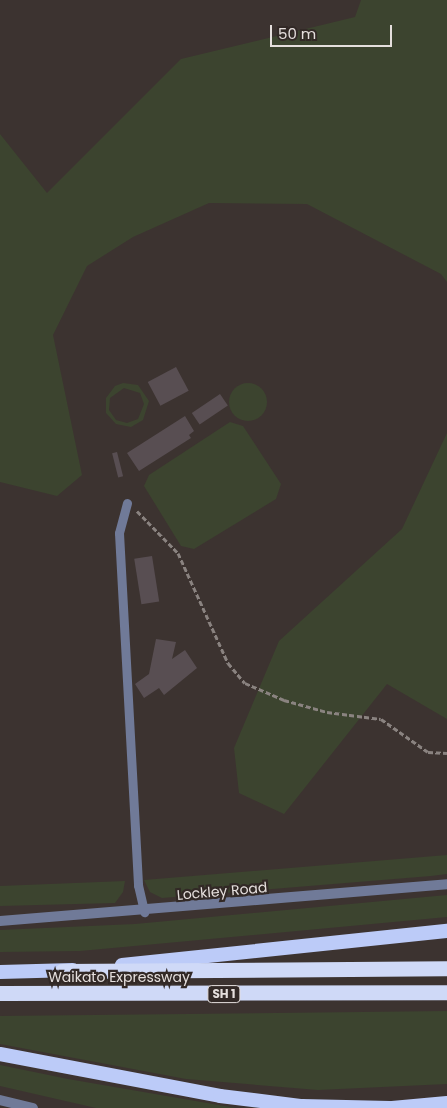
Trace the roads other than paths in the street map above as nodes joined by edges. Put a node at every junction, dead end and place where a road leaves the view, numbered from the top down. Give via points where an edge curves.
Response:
1 (127, 503) road end
2 (447, 884) edge
3 (144, 912) junction
4 (0, 921) edge
5 (447, 931) edge
6 (447, 968) edge
7 (62, 971) junction
8 (0, 972) edge
9 (447, 992) edge
10 (0, 993) edge
11 (0, 1054) edge
12 (0, 1100) edge
13 (447, 1103) edge
14 (33, 1108) edge
15 (391, 1108) edge

1 - 3 lane via 118,533 138,885
2 - 3 street, Lockley Road
3 - 4 street, Lockley Road
5 - 7 highway
6 - 7 highway, Waikato Expressway / SH 1
7 - 8 highway, SH 1
9 - 10 highway, Waikato Expressway / SH 1
11 - 15 highway via 220,1096 302,1106
12 - 14 street
13 - 15 highway

